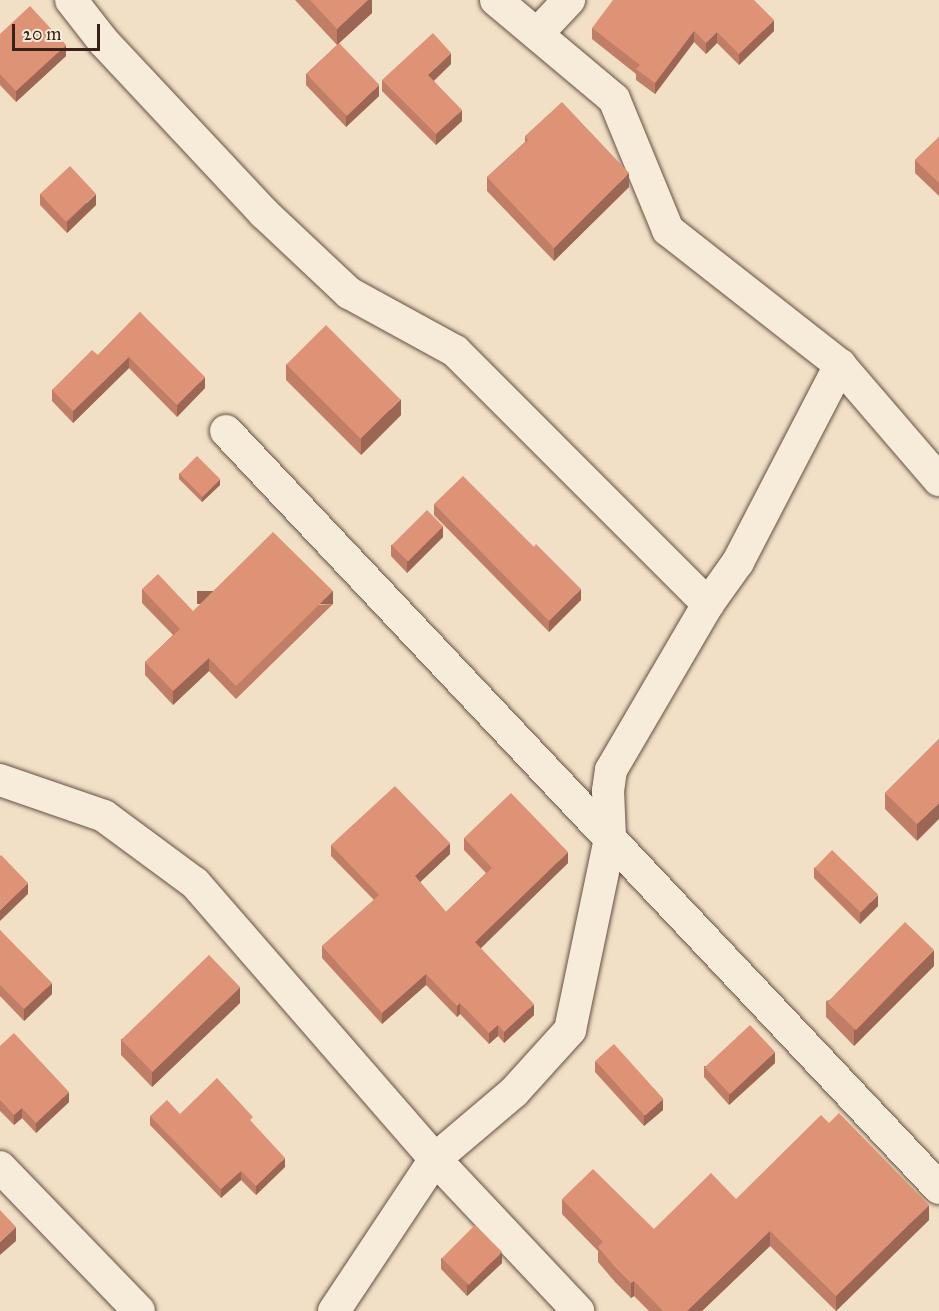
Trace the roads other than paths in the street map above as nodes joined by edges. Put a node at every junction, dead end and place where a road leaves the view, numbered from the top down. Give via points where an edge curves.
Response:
1 (71, 0) edge
2 (496, 0) edge
3 (569, 0) edge
4 (537, 34) junction
5 (840, 365) junction
6 (226, 431) dead end
7 (939, 480) edge
8 (708, 604) junction
9 (0, 780) edge
10 (610, 838) junction
11 (435, 1159) junction
12 (0, 1167) edge
13 (939, 1188) edge
14 (139, 1311) edge
15 (334, 1311) edge
16 (578, 1311) edge

1 - 8 street via 103,41 264,213 349,293 455,351
2 - 4 street
3 - 4 street
4 - 5 street via 614,99 668,230
5 - 7 street
5 - 8 street via 738,562
6 - 10 street
8 - 10 street via 611,770
9 - 11 street via 104,816 195,884
10 - 11 street via 570,1030 514,1092
10 - 13 street
11 - 15 street
11 - 16 street
12 - 14 street

